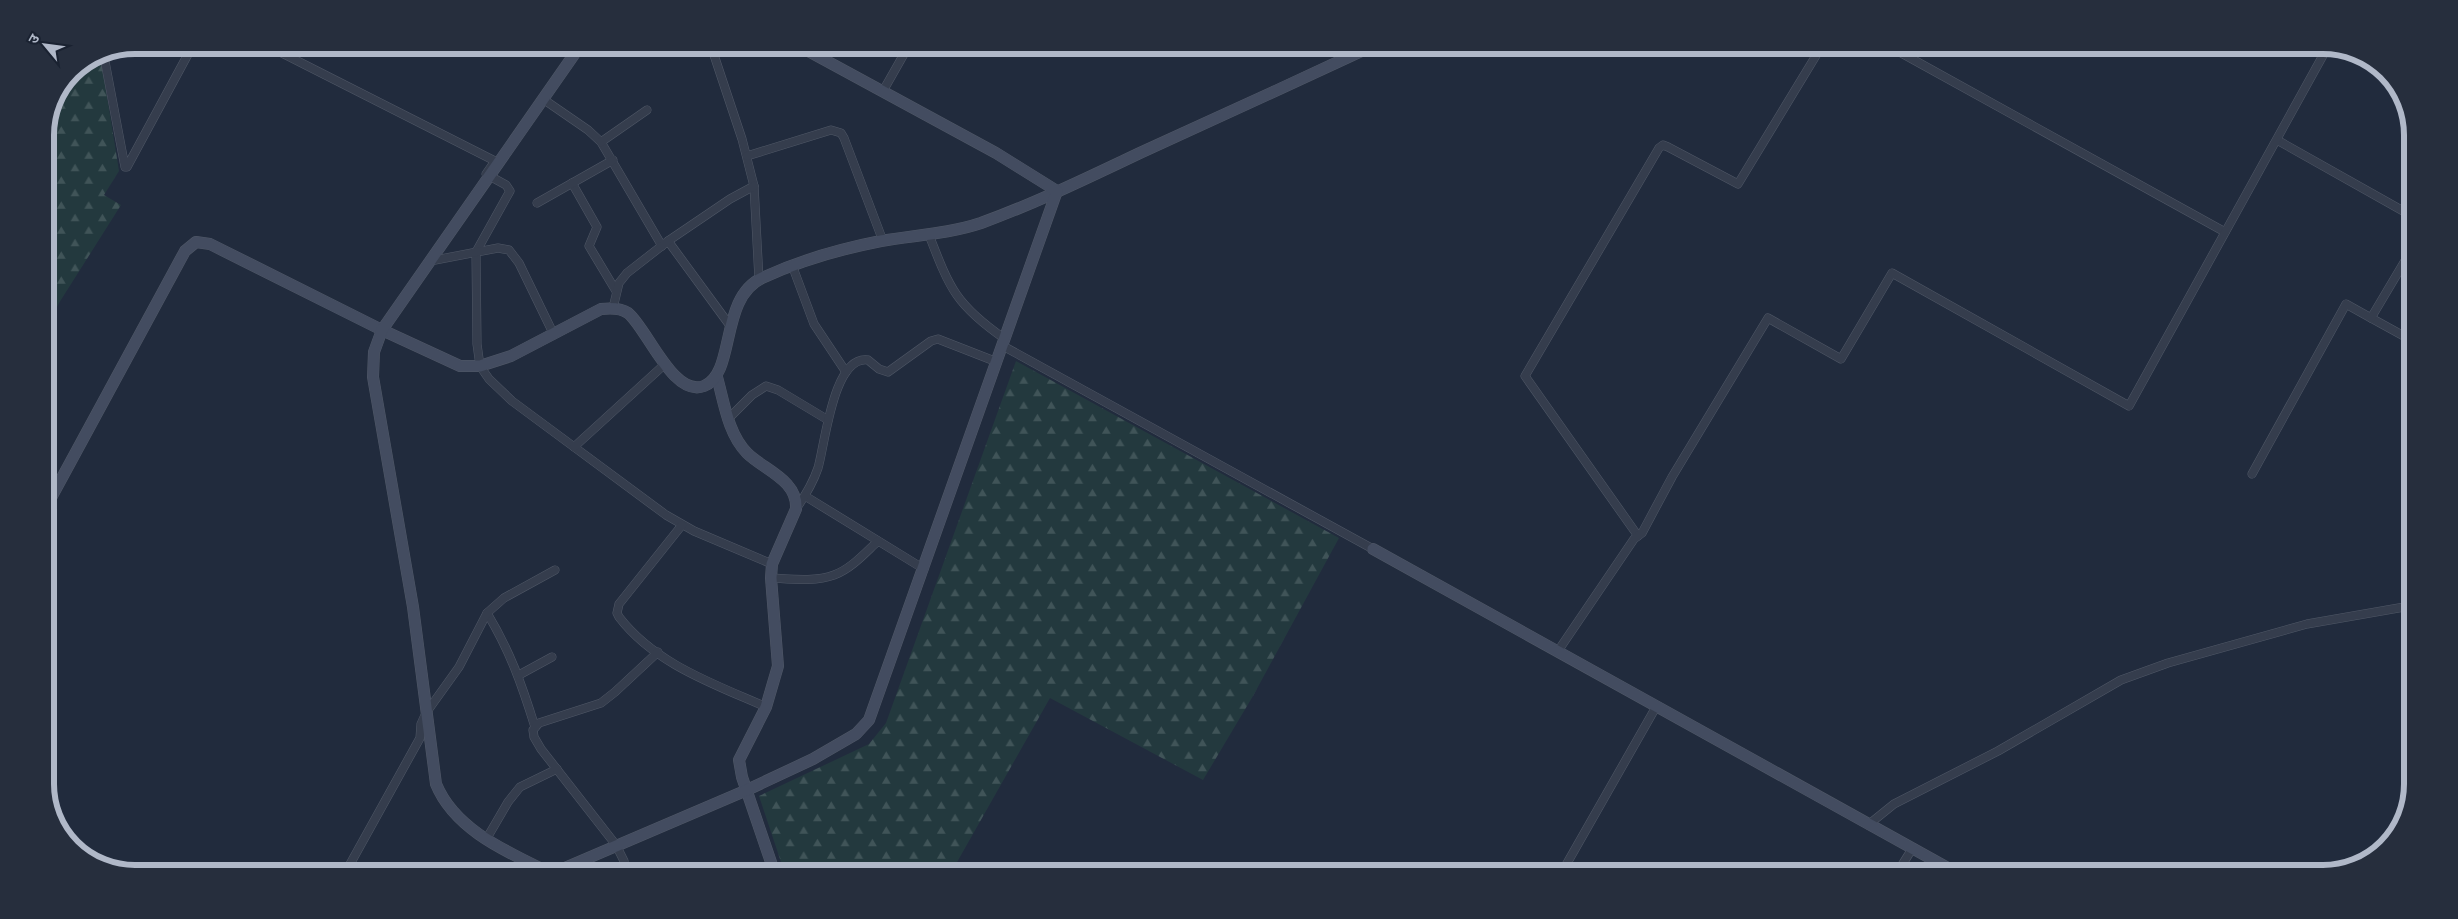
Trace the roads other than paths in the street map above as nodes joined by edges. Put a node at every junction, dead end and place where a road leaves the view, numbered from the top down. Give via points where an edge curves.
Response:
1 (188, 54) edge
2 (284, 54) edge
3 (574, 54) edge
4 (714, 54) edge
5 (814, 54) edge
6 (904, 54) edge
7 (1344, 54) edge
8 (1816, 54) edge
9 (1903, 54) edge
10 (2324, 54) edge
11 (105, 60) edge
12 (883, 91) junction
13 (543, 99) junction
14 (647, 110) dead end
15 (2277, 140) junction
16 (600, 142) junction
17 (747, 156) junction
18 (613, 160) junction
19 (490, 176) junction
20 (572, 184) junction
21 (754, 186) junction
22 (1057, 191) junction
23 (537, 203) dead end
24 (2404, 211) edge
25 (2225, 232) junction
26 (930, 235) junction
27 (883, 241) junction
28 (665, 243) junction
29 (476, 252) junction
30 (430, 261) junction
31 (2404, 262) edge
32 (792, 265) junction
33 (759, 279) junction
34 (616, 291) junction
35 (613, 308) junction
36 (2371, 318) junction
37 (731, 327) junction
38 (382, 330) junction
39 (554, 335) junction
40 (2404, 336) edge
41 (1004, 342) junction
42 (997, 362) junction
43 (665, 364) junction
44 (480, 366) junction
45 (846, 372) junction
46 (717, 377) junction
47 (728, 419) junction
48 (828, 420) junction
49 (574, 446) junction
50 (2252, 474) dead end
51 (54, 492) edge
52 (805, 496) junction
53 (796, 509) junction
54 (682, 526) junction
55 (1638, 536) junction
56 (878, 541) junction
57 (1373, 549) joint
58 (772, 564) junction
59 (555, 570) dead end
60 (924, 570) junction
61 (770, 578) junction
62 (2404, 607) edge
63 (487, 613) junction
64 (658, 652) junction
65 (1558, 652) junction
66 (552, 657) dead end
67 (519, 676) junction
68 (766, 707) junction
69 (1656, 707) junction
70 (426, 713) junction
71 (535, 727) junction
72 (557, 769) junction
73 (746, 790) junction
74 (1868, 825) junction
75 (487, 838) junction
76 (616, 845) junction
77 (1912, 849) junction
78 (352, 865) edge
79 (535, 865) edge
80 (571, 865) edge
81 (624, 865) edge
82 (772, 865) edge
83 (1566, 865) edge
84 (1902, 865) edge
85 (1942, 865) edge

1 - 11 street via 128,167 125,167
2 - 19 street via 495,161 486,174
3 - 13 street
4 - 17 street
5 - 12 street
6 - 12 street
7 - 22 street
8 - 55 street via 1738,184 1668,147 1659,148 1526,376
9 - 25 street
10 - 15 street
12 - 22 street via 1024,168
13 - 16 street
13 - 19 street
14 - 16 street
15 - 24 street
15 - 25 street
16 - 18 street
17 - 21 street
17 - 27 street via 831,130 841,133
18 - 20 street
18 - 28 street
19 - 29 street via 510,191
19 - 30 street
20 - 23 street
20 - 34 street via 597,227 590,243 591,251
21 - 28 street
21 - 33 street
22 - 26 street via 984,222
22 - 41 street
25 - 55 street via 2129,406 1892,273 1842,359 1768,318
26 - 27 street
26 - 41 street via 957,298
27 - 32 street via 810,257
28 - 34 street via 627,273
28 - 37 street
29 - 30 street
29 - 39 street via 504,248 513,254
29 - 44 street
30 - 38 street
31 - 36 street
32 - 33 street
32 - 45 street via 814,324
33 - 37 street via 742,293
34 - 35 street
35 - 39 street via 601,309
35 - 43 street via 628,313
36 - 40 street
36 - 50 street via 2346,304
37 - 46 street
38 - 44 street via 454,364
38 - 51 street via 210,244 196,242 185,251
38 - 70 street via 374,352 373,377 412,607
39 - 44 street via 511,356
41 - 42 street
41 - 57 street
42 - 45 street via 934,340 888,372 863,359
42 - 60 street
43 - 46 street via 674,376 692,387 703,387
43 - 49 street
44 - 49 street via 512,401
45 - 48 street
46 - 47 street
47 - 48 street via 766,386
47 - 53 street via 746,453 792,490 797,500
48 - 52 street via 818,468
49 - 54 street
52 - 53 street
52 - 56 street
53 - 58 street
54 - 58 street
54 - 64 street via 617,608 623,623
55 - 65 street
56 - 60 street
56 - 61 street via 836,575 808,579
57 - 65 street
58 - 61 street
59 - 63 street via 504,598
60 - 73 street via 873,712 862,728 840,744
61 - 68 street via 778,666
62 - 74 street via 2307,624 2168,663 2122,680 1998,751 1894,804
63 - 67 street
63 - 70 street via 459,667
64 - 68 street via 698,678
64 - 71 street via 601,703
65 - 69 street
66 - 67 street
67 - 71 street
68 - 73 street via 739,760
69 - 74 street
69 - 83 street
70 - 75 street via 433,770 442,798 460,820
70 - 78 street via 420,738
71 - 72 street via 536,742
72 - 75 street via 520,787
72 - 76 street
73 - 76 street
73 - 82 street
74 - 77 street
75 - 79 street
76 - 80 street
76 - 81 street
77 - 84 street
77 - 85 street

